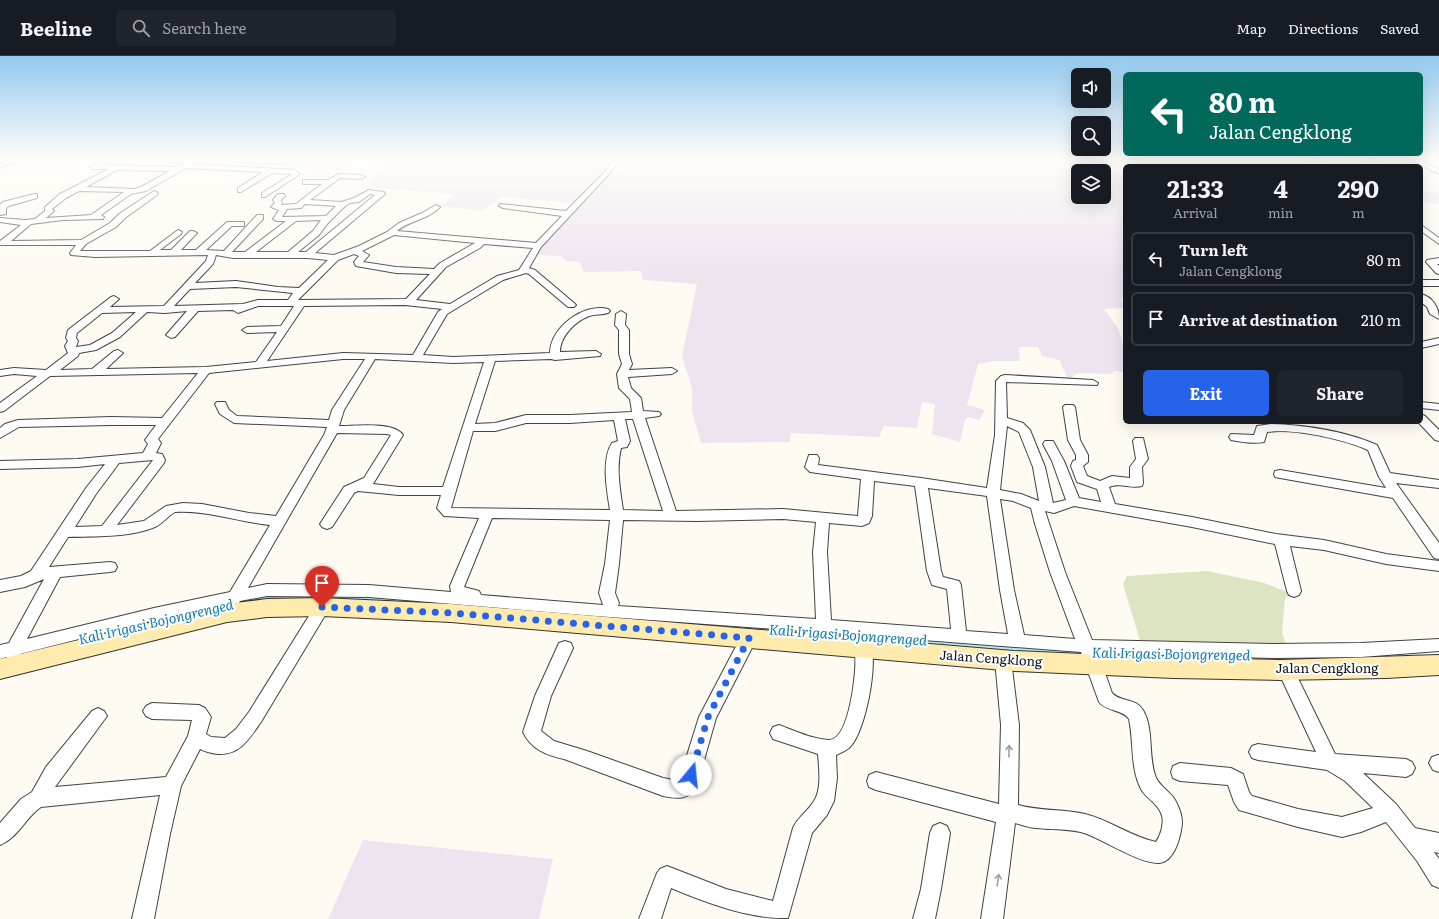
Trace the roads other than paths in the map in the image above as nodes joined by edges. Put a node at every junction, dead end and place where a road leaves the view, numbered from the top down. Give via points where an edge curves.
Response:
1 (21, 200) edge
2 (58, 200) edge
3 (116, 200) edge
4 (144, 200) edge
5 (277, 200) edge
6 (355, 200) edge
7 (373, 200) edge
8 (581, 200) edge
9 (303, 202) joint
10 (342, 204) junction
11 (503, 206) dead end
12 (292, 207) junction
13 (436, 207) dead end
14 (283, 208) junction
15 (0, 214) edge
16 (568, 214) junction
17 (124, 215) junction
18 (93, 216) junction
19 (260, 217) dead end
20 (327, 218) junction
21 (292, 219) junction
22 (0, 220) edge
23 (37, 221) junction
24 (28, 222) junction
25 (241, 224) dead end
26 (1423, 230) edge
27 (178, 232) dead end
28 (193, 233) dead end
29 (390, 234) junction
30 (83, 242) junction
31 (481, 242) junction
32 (1439, 242) edge
33 (3, 243) edge
34 (538, 246) junction
35 (354, 251) junction
36 (152, 252) junction
37 (174, 252) junction
38 (199, 252) junction
39 (213, 252) junction
40 (227, 253) junction
41 (247, 255) junction
42 (290, 255) junction
43 (308, 255) junction
44 (335, 258) junction
45 (1435, 263) edge
46 (1423, 264) edge
47 (524, 270) junction
48 (1439, 271) edge
49 (436, 272) junction
50 (1423, 283) edge
51 (1439, 283) edge
52 (187, 286) junction
53 (301, 291) junction
54 (114, 299) dead end
55 (1423, 299) edge
56 (409, 302) junction
57 (300, 303) junction
58 (571, 305) dead end
59 (453, 307) junction
60 (194, 309) junction
61 (102, 310) junction
62 (144, 310) junction
63 (165, 310) junction
64 (605, 311) dead end
65 (621, 314) dead end
66 (1439, 316) edge
67 (284, 329) junction
68 (247, 330) dead end
69 (171, 335) dead end
70 (1439, 341) edge
71 (1423, 345) edge
72 (73, 351) junction
73 (118, 353) dead end
74 (596, 354) dead end
75 (372, 356) junction
76 (556, 357) junction
77 (416, 358) junction
78 (490, 360) junction
79 (259, 365) junction
80 (206, 370) junction
81 (672, 371) dead end
82 (48, 372) junction
83 (96, 372) junction
84 (0, 373) edge
85 (622, 374) junction
86 (1093, 383) dead end
87 (222, 404) dead end
88 (1423, 405) edge
89 (1068, 407) dead end
90 (1439, 407) edge
91 (0, 409) edge
92 (655, 414) dead end
93 (638, 415) junction
94 (619, 416) junction
95 (1001, 420) junction
96 (1423, 421) edge
97 (165, 422) junction
98 (332, 426) junction
99 (1321, 427) edge
100 (468, 428) junction
101 (0, 434) edge
102 (1439, 436) edge
103 (1235, 437) dead end
104 (1139, 441) dead end
105 (1049, 444) dead end
106 (148, 457) junction
107 (812, 458) dead end
108 (115, 460) junction
109 (3, 468) edge
110 (1280, 474) dead end
111 (868, 476) junction
112 (1385, 477) junction
113 (921, 482) junction
114 (1439, 484) edge
115 (358, 487) junction
116 (1103, 487) junction
117 (448, 491) junction
118 (993, 493) junction
119 (1396, 494) junction
120 (1074, 502) junction
121 (1043, 506) junction
122 (1109, 508) junction
123 (487, 514) junction
124 (617, 515) junction
125 (671, 515) junction
126 (823, 518) junction
127 (280, 521) junction
128 (327, 524) dead end
129 (106, 530) junction
130 (64, 532) junction
131 (1280, 539) junction
132 (1439, 554) edge
133 (1439, 566) edge
134 (110, 567) dead end
135 (56, 572) junction
136 (36, 574) junction
137 (0, 586) edge
138 (1294, 591) dead end
139 (489, 601) junction
140 (231, 605) junction
141 (322, 607) junction
142 (596, 616) junction
143 (636, 621) junction
144 (824, 634) junction
145 (959, 636) junction
146 (749, 638) junction
147 (565, 648) dead end
148 (864, 648) junction
149 (1010, 649) junction
150 (1435, 653) edge
151 (1090, 655) junction
152 (7, 658) edge
153 (1368, 658) junction
154 (1284, 669) junction
155 (152, 711) dead end
156 (98, 716) dead end
157 (779, 733) dead end
158 (196, 738) junction
159 (826, 747) junction
160 (1258, 752) dead end
161 (1330, 762) junction
162 (1406, 768) dead end
163 (1180, 772) dead end
164 (876, 781) dead end
165 (172, 785) junction
166 (39, 798) junction
167 (1390, 811) junction
168 (1007, 814) junction
169 (940, 833) dead end
170 (0, 835) edge
171 (1411, 837) junction
172 (1439, 844) edge
173 (1439, 878) edge
174 (143, 919) edge
175 (650, 919) edge
176 (924, 919) edge
177 (992, 919) edge

1 - 15 street via 4,206
2 - 23 street via 48,209 50,211
3 - 18 street
4 - 17 street
5 - 14 street via 279,204 276,207
6 - 10 street
7 - 43 street
8 - 16 street
9 - 10 street
9 - 12 street
10 - 20 street
11 - 16 street
12 - 14 street
12 - 21 street via 290,211 296,212
13 - 29 street
14 - 21 street via 277,219
16 - 34 street
17 - 18 street
17 - 30 street via 113,225
18 - 23 street
19 - 40 street
20 - 21 street
20 - 42 street via 316,233
21 - 41 street
22 - 24 street
23 - 24 street
24 - 33 street
25 - 38 street via 230,224
26 - 32 street
27 - 36 street
28 - 37 street
29 - 31 street
29 - 35 street
30 - 33 street
30 - 36 street via 74,253
31 - 34 street
31 - 49 street
34 - 47 street
35 - 44 street
35 - 49 street via 365,254 357,263 359,264 396,270
36 - 37 street
37 - 38 street
38 - 39 street
39 - 40 street
39 - 52 street via 210,262
40 - 41 street
41 - 42 street
42 - 43 street
43 - 44 street
44 - 53 street
45 - 46 street
45 - 48 street
47 - 58 street via 532,272
47 - 59 street via 500,278
49 - 56 street
50 - 51 street
52 - 53 street via 236,284
52 - 63 street
53 - 57 street via 293,300
54 - 61 street
55 - 66 street
56 - 57 street
56 - 59 street
57 - 60 street via 258,303 241,309
57 - 67 street
59 - 77 street via 441,314
60 - 63 street
60 - 69 street
61 - 62 street
61 - 72 street via 72,332 70,346
62 - 63 street
62 - 72 street via 116,334 92,348
64 - 76 street via 589,312 563,331 555,344
65 - 85 street via 624,354 628,364
67 - 68 street
67 - 79 street
70 - 71 street
72 - 82 street via 71,357
73 - 83 street
74 - 76 street
75 - 77 street
75 - 79 street via 343,356
75 - 98 street via 338,410
76 - 78 street
77 - 78 street
78 - 100 street
79 - 80 street
80 - 83 street
80 - 97 street
81 - 85 street
82 - 83 street
82 - 84 street
82 - 91 street
85 - 93 street via 626,391 635,398
86 - 95 street via 1003,379
87 - 98 street via 224,412 234,419
88 - 90 street
89 - 116 street via 1074,440 1082,455 1082,462 1077,466 1082,479
92 - 93 street
93 - 94 street
93 - 125 street
94 - 100 street via 526,419 494,427
94 - 124 street via 624,441 623,444 616,446 613,457
95 - 118 street
95 - 121 street via 1020,426 1024,430 1039,468
96 - 102 street
97 - 101 street via 18,424
97 - 106 street via 151,440 155,443
98 - 115 street via 388,430 396,435 369,481
98 - 127 street via 330,435
99 - 103 street via 1265,428 1262,429 1260,439
99 - 112 street via 1373,448
100 - 117 street
104 - 116 street via 1142,459 1136,467 1137,483 1112,480 1102,485
105 - 120 street
106 - 108 street
106 - 129 street via 158,457 158,463
107 - 111 street via 811,467 814,469
108 - 109 street
108 - 130 street
110 - 119 street
111 - 113 street
111 - 126 street via 864,520
112 - 114 street
112 - 119 street
113 - 118 street
113 - 145 street via 934,571 937,581 954,585
115 - 117 street via 399,491
115 - 128 street via 349,490
116 - 122 street
117 - 123 street via 444,508 447,512
118 - 121 street
118 - 149 street via 1007,590
119 - 132 street
120 - 121 street via 1054,508
120 - 122 street
121 - 151 street via 1040,517 1058,579
122 - 131 street
123 - 124 street
123 - 139 street via 456,588 466,594 485,596
124 - 125 street
124 - 142 street via 607,593 611,603
125 - 126 street via 784,514
126 - 144 street via 820,552
127 - 129 street via 178,508 169,510 149,524
127 - 140 street
129 - 130 street
130 - 136 street
131 - 133 street
131 - 138 street
134 - 135 street
135 - 136 street
135 - 152 street
136 - 137 street via 25,581
139 - 140 street via 369,591 267,590
139 - 142 street
140 - 141 main road, Jalan Cengklong via 267,608
140 - 152 main road, Jalan Cengklong
141 - 142 main road, Jalan Cengklong
141 - 158 street via 242,735 228,746 209,745
142 - 143 main road, Jalan Cengklong
143 - 144 street
143 - 146 main road, Jalan Cengklong
144 - 145 street
144 - 146 main road, Jalan Cengklong
144 - 148 main road, Jalan Cengklong
145 - 149 street
146 - 147 street via 708,717 688,785 676,790 550,748 534,736 532,732 542,700
148 - 149 main road, Jalan Cengklong
148 - 159 street via 863,683 853,726 844,741 836,747
149 - 151 main road, Jalan Cengklong
168 -> 149 street
150 - 153 main road, Jalan Cengklong
151 - 153 street via 1250,651
151 - 154 main road, Jalan Cengklong
151 - 168 street via 1106,698 1129,708 1138,718 1147,781 1165,801 1171,816 1171,830 1165,846 1160,853 1144,850 1086,824 1058,818 1034,819
153 - 154 main road, Jalan Cengklong
154 - 161 street
155 - 158 street via 199,713 202,717
156 - 166 street via 53,773
157 - 159 street
158 - 165 street
159 - 175 street via 829,773 826,800 804,828 781,911 767,912 667,876
160 - 161 street
161 - 162 street
161 - 167 street via 1352,775
163 - 167 street via 1231,777 1237,782 1241,799 1250,806 1332,825 1350,825
164 - 168 street
165 - 166 street
165 - 174 street
166 - 170 street via 29,804 14,824
167 - 171 street
177 -> 168 street
169 - 176 street
171 - 172 street
171 - 173 street

